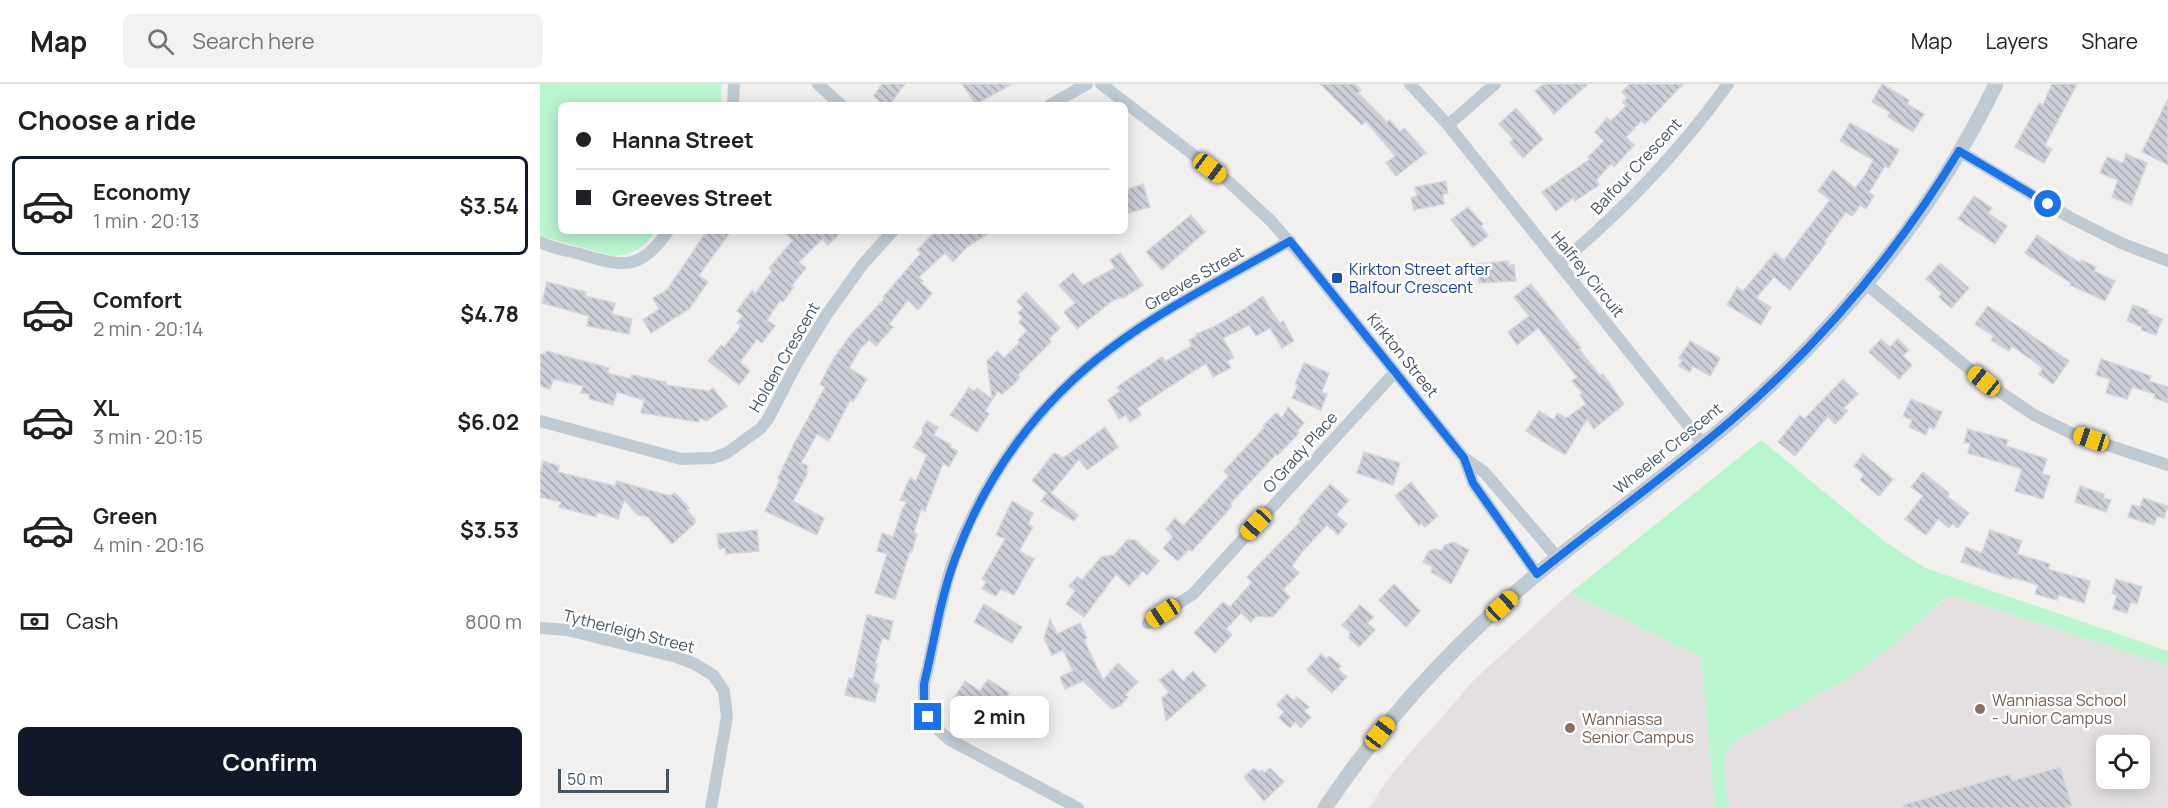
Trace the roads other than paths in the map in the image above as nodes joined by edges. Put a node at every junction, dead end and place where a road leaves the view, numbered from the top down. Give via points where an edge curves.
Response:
1 (734, 84) edge
2 (818, 84) edge
3 (1087, 84) edge
4 (1101, 84) edge
5 (1410, 84) edge
6 (1495, 84) edge
7 (1728, 84) edge
8 (1996, 84) edge
9 (733, 102) edge
10 (838, 102) edge
11 (1055, 102) edge
12 (1125, 102) edge
13 (1128, 105) edge
14 (1449, 124) junction
15 (1959, 151) junction
16 (666, 234) edge
17 (890, 234) edge
18 (1290, 241) junction
19 (540, 242) edge
20 (2168, 261) edge
21 (1559, 264) junction
22 (1865, 283) junction
23 (1395, 372) junction
24 (540, 421) edge
25 (1703, 444) junction
26 (1464, 458) junction
27 (2168, 465) edge
28 (1558, 558) junction
29 (1537, 574) junction
30 (1148, 623) dead end
31 (540, 628) edge
32 (711, 808) edge
33 (1078, 808) edge
34 (1325, 808) edge

1 - 9 street
2 - 10 street
3 - 11 street
4 - 12 street, Kirkton Street
5 - 14 street, Halfrey Circuit
6 - 14 street
7 - 21 street, Balfour Crescent via 1638,193
8 - 15 street, Wheeler Crescent
13 - 18 street, Kirkton Street via 1229,182
14 - 21 street, Halfrey Circuit
15 - 20 street via 2071,218
15 - 22 street, Wheeler Crescent via 1923,207
16 - 19 street via 650,254 620,264
17 - 24 street, Holden Crescent via 827,314 768,419 727,453 713,458 681,459
18 - 23 street, Kirkton Street
18 - 33 street, Greeves Street via 1145,326 1091,364 1055,398 994,475 954,561 924,684 928,717 950,740
21 - 25 street, Halfrey Circuit
22 - 25 street, Wheeler Crescent via 1771,384
22 - 27 street via 1992,387 2034,415 2071,433
23 - 26 street, Kirkton Street
23 - 30 street, O'Grady Place via 1193,594
25 - 28 street, Wheeler Crescent
26 - 28 street, Kirkton Street via 1484,472
26 - 29 street, Kirkton Street via 1473,483
28 - 29 street, Wheeler Crescent
29 - 34 street, Wheeler Crescent via 1426,680 1384,728
31 - 32 street, Tytherleigh Street via 567,630 676,657 713,675 724,691 727,717

